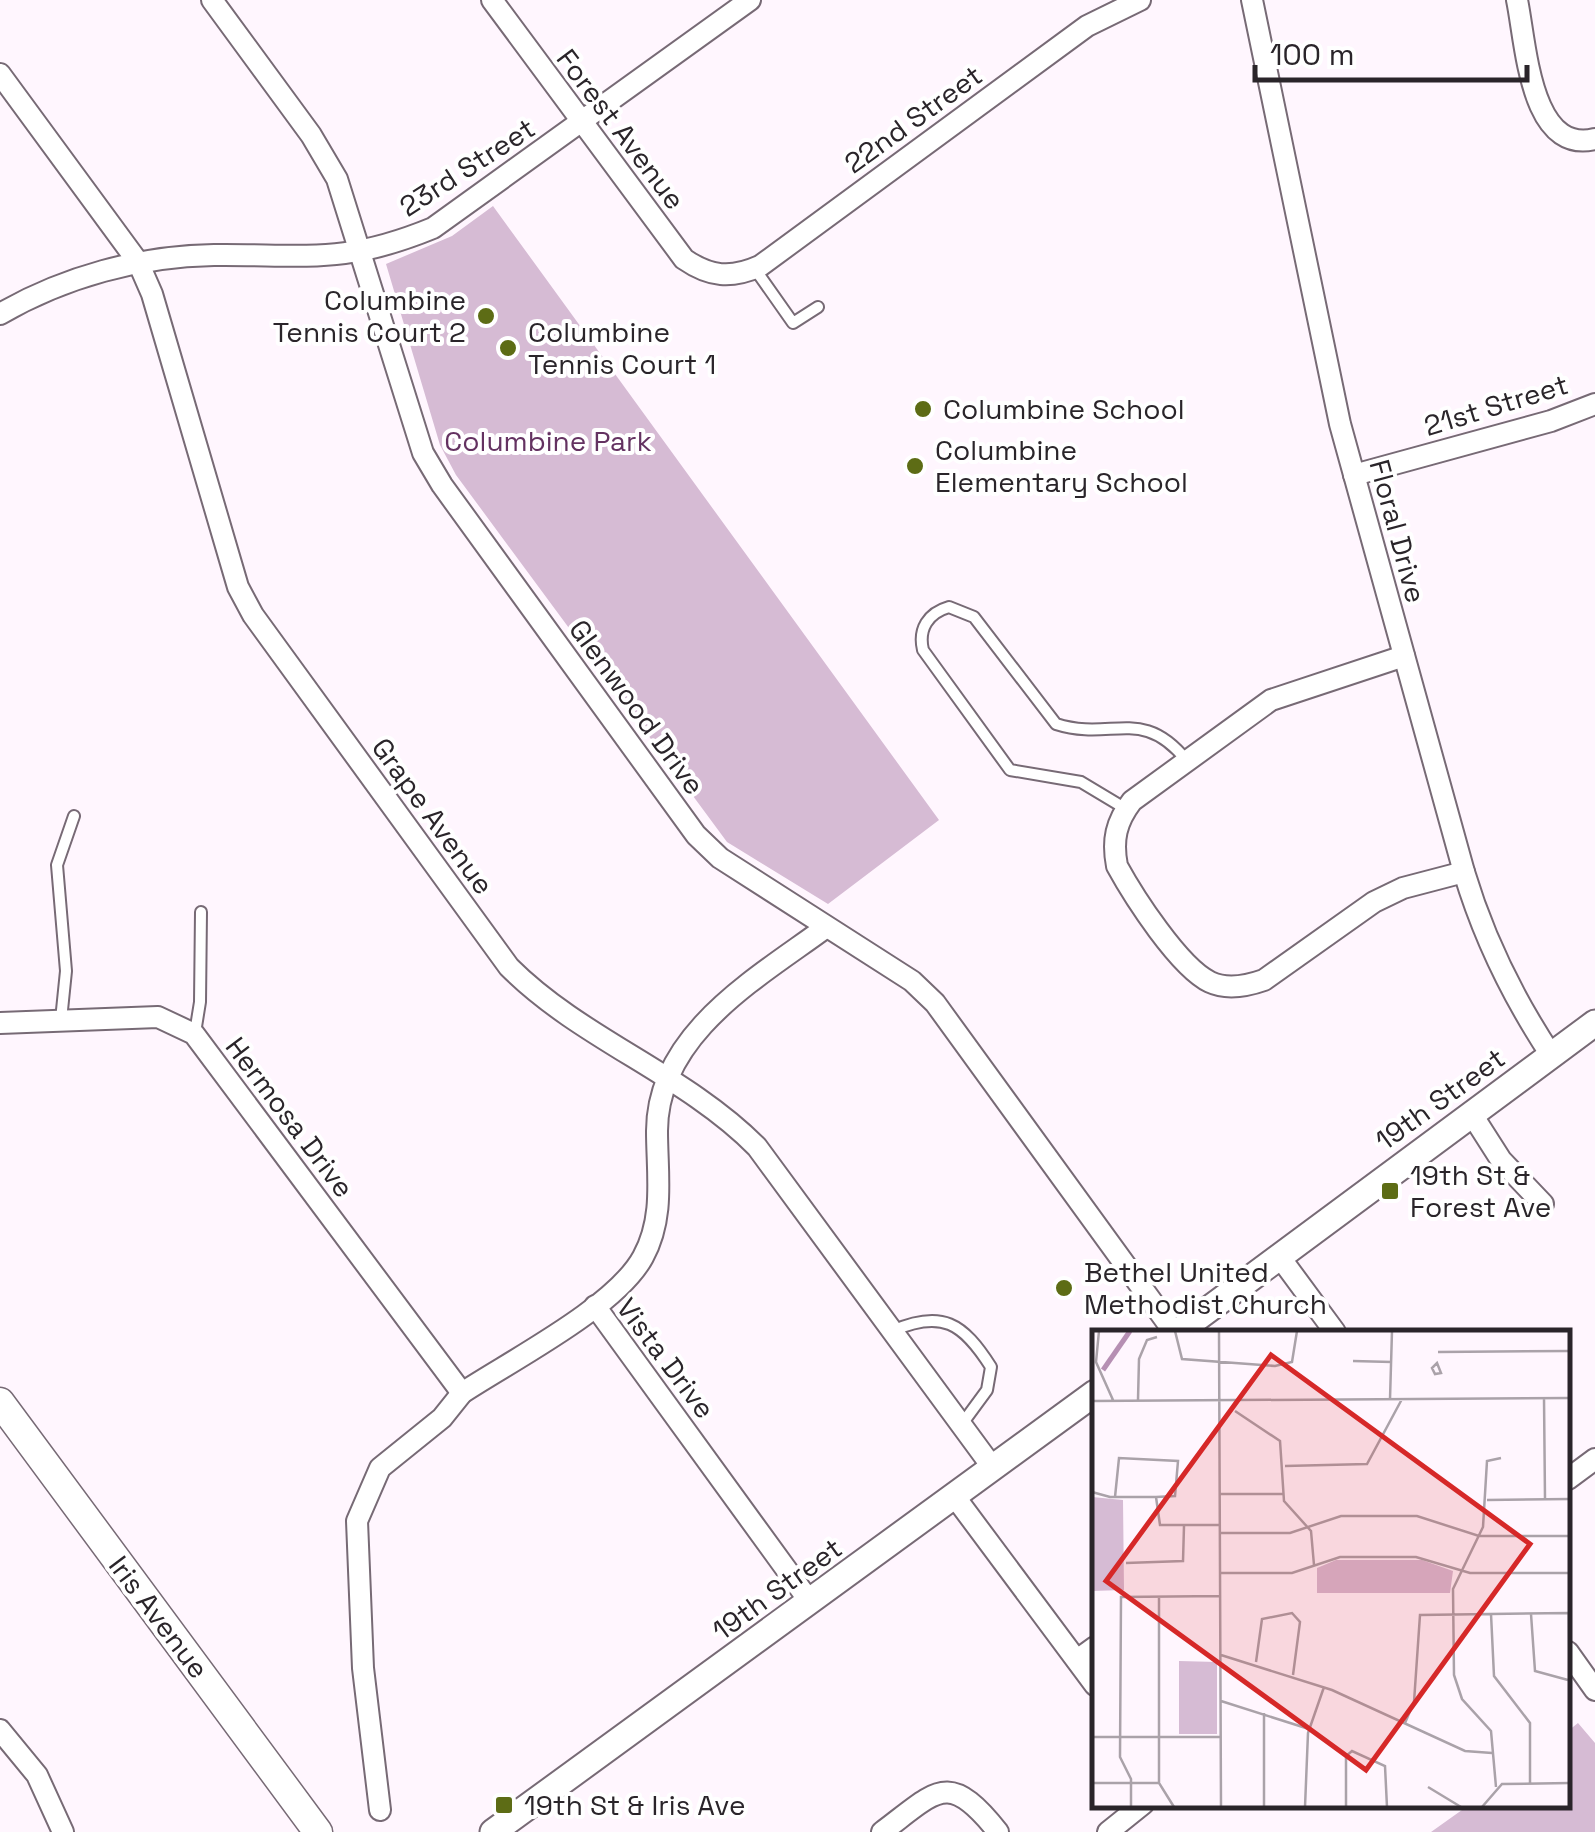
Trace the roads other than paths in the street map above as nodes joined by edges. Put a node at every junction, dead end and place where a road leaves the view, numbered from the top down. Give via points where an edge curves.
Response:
1 (212, 0) edge
2 (492, 0) edge
3 (750, 0) edge
4 (1140, 0) edge
5 (1252, 0) edge
6 (1517, 0) edge
7 (0, 74) edge
8 (582, 124) junction
9 (1595, 139) edge
10 (363, 252) junction
11 (138, 262) junction
12 (755, 268) junction
13 (718, 275) joint
14 (818, 307) dead end
15 (0, 314) edge
16 (1595, 404) edge
17 (1354, 475) junction
18 (1404, 656) junction
19 (1186, 762) junction
20 (1126, 809) junction
21 (74, 816) dead end
22 (1464, 872) junction
23 (201, 912) dead end
24 (825, 928) junction
25 (61, 1020) junction
26 (0, 1023) edge
27 (1595, 1023) edge
28 (194, 1034) junction
29 (1551, 1055) junction
30 (667, 1080) junction
31 (1471, 1112) junction
32 (1543, 1204) dead end
33 (1279, 1256) junction
34 (595, 1306) junction
35 (1175, 1330) edge
36 (1179, 1330) edge
37 (1334, 1330) edge
38 (892, 1331) junction
39 (462, 1392) junction
40 (1092, 1395) edge
41 (0, 1402) edge
42 (962, 1425) junction
43 (1595, 1459) edge
44 (993, 1468) junction
45 (1570, 1478) edge
46 (954, 1497) junction
47 (810, 1602) junction
48 (1092, 1649) edge
49 (1570, 1655) edge
50 (1076, 1660) junction
51 (1092, 1681) edge
52 (1595, 1690) edge
53 (0, 1730) edge
54 (1140, 1807) edge
55 (380, 1810) dead end
56 (63, 1832) edge
57 (318, 1832) edge
58 (493, 1832) edge
59 (882, 1832) edge
60 (998, 1832) edge
61 (1108, 1832) edge

1 - 10 street, Glenwood Drive via 312,135 337,179
2 - 8 street, Forest Avenue
3 - 8 street, 23rd Street
4 - 12 street, 22nd Street via 1087,26
5 - 17 street, Floral Drive
6 - 9 street via 1540,111 1565,138
7 - 11 street, Grape Avenue
8 - 10 street, 23rd Street via 433,228
8 - 13 street, Forest Avenue via 684,259
10 - 11 street, 23rd Street
10 - 24 street, Glenwood Drive via 423,453 442,486 696,836
11 - 15 street, 23rd Street via 84,276
11 - 30 street, Grape Avenue via 238,587 253,615 508,967 542,1000
12 - 13 street, 22nd Street
12 - 14 lane via 793,323
16 - 17 street, 21st Street
17 - 18 street, Floral Drive
18 - 19 street via 1290,690
18 - 22 street, Floral Drive
19 - 20 street
19 - 20 lane via 1169,739 1152,730 1056,724 974,616 949,607 932,615 922,632 923,650 1010,770 1074,780
20 - 22 street via 1114,848 1117,866 1192,970 1214,983 1264,980 1374,902
21 - 25 lane via 58,865 66,971
22 - 29 street, Floral Drive via 1512,997
23 - 28 lane
24 - 30 street via 700,1027
24 - 35 street, Glenwood Drive via 912,981 935,1003
25 - 26 street, Hermosa Drive
25 - 28 street, Hermosa Drive via 158,1017
27 - 29 street, 19th Street
28 - 39 street, Hermosa Drive
29 - 31 street, 19th Street
30 - 34 street via 657,1124 660,1198 654,1234 626,1281
30 - 38 street, Grape Avenue via 758,1147
31 - 32 street via 1502,1160
31 - 33 street, 19th Street
33 - 36 street, 19th Street
33 - 37 street
34 - 39 street, Vista Drive
34 - 47 street, Vista Drive
38 - 42 street, Grape Avenue
38 - 42 lane via 935,1318 974,1340 991,1367 987,1390
39 - 55 street, Vista Drive via 442,1418 380,1468 357,1521 362,1668
40 - 44 street, 19th Street
41 - 57 main road, Iris Avenue
42 - 44 street, Grape Avenue
43 - 45 street
44 - 46 street, 19th Street
46 - 47 street, 19th Street
46 - 50 street
47 - 58 street, 19th Street
48 - 50 street
49 - 52 street
50 - 51 street
53 - 56 street via 37,1775
54 - 61 street
59 - 60 street via 945,1792 973,1801

